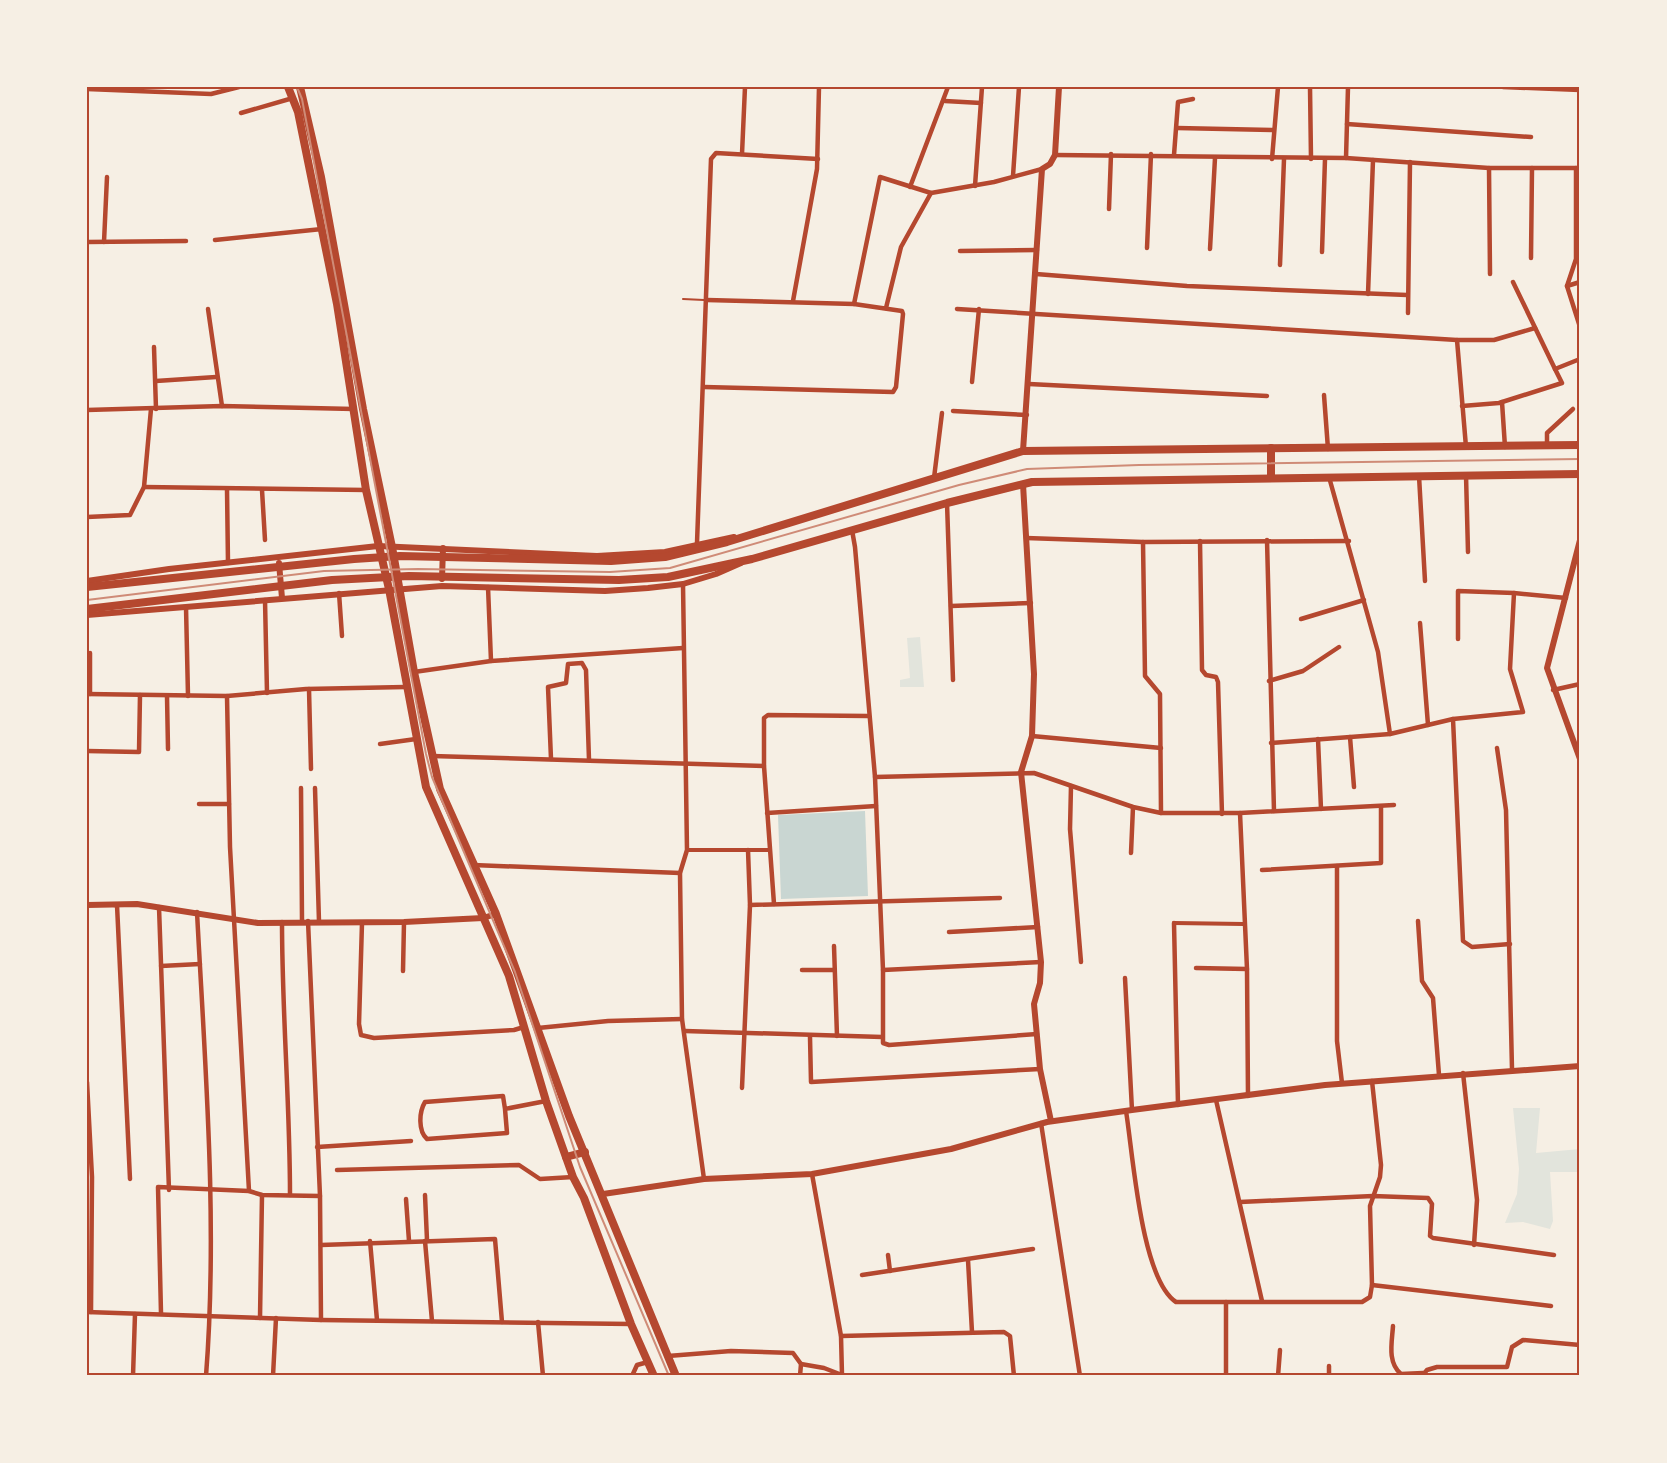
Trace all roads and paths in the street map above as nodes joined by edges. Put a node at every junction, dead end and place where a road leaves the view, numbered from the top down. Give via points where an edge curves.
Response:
1 (239, 87) edge
2 (288, 87) edge
3 (300, 87) edge
4 (745, 87) edge
5 (819, 87) edge
6 (948, 87) edge
7 (982, 87) edge
8 (1019, 87) edge
9 (1059, 87) edge
10 (1278, 87) edge
11 (1310, 87) edge
12 (1348, 87) edge
13 (1503, 87) edge
14 (87, 89) edge
15 (1580, 90) edge
16 (293, 98) junction
17 (1193, 99) dead end
18 (945, 101) junction
19 (981, 103) junction
20 (241, 113) dead end
21 (1347, 124) junction
22 (1177, 128) junction
23 (1273, 130) junction
24 (1531, 136) dead end
25 (742, 154) junction
26 (1111, 154) junction
27 (1151, 154) junction
28 (1055, 155) junction
29 (1174, 155) junction
30 (1215, 158) junction
31 (1346, 158) junction
32 (818, 159) junction
33 (1272, 159) junction
34 (1284, 159) junction
35 (1311, 159) junction
36 (1325, 159) junction
37 (1372, 160) junction
38 (1410, 162) junction
39 (1489, 168) junction
40 (1532, 168) junction
41 (1578, 168) edge
42 (1042, 169) junction
43 (1013, 176) junction
44 (107, 177) dead end
45 (975, 186) junction
46 (910, 187) junction
47 (932, 193) junction
48 (1109, 209) dead end
49 (321, 229) junction
50 (215, 240) dead end
51 (186, 241) dead end
52 (87, 242) edge
53 (104, 242) junction
54 (1147, 248) dead end
55 (1210, 249) dead end
56 (1037, 250) junction
57 (960, 251) dead end
58 (1322, 252) dead end
59 (1531, 258) dead end
60 (1280, 266) dead end
61 (1035, 274) junction
62 (1490, 274) dead end
63 (1513, 282) dead end
64 (1580, 282) edge
65 (337, 284) junction
66 (1567, 286) junction
67 (1368, 294) junction
68 (1407, 295) junction
69 (683, 299) dead end
70 (707, 300) junction
71 (794, 301) junction
72 (854, 304) junction
73 (886, 308) junction
74 (208, 309) dead end
75 (957, 309) dead end
76 (979, 309) junction
77 (1033, 311) junction
78 (1408, 313) dead end
79 (1580, 327) edge
80 (1534, 328) junction
81 (1457, 340) junction
82 (154, 348) dead end
83 (1580, 359) edge
84 (1555, 369) junction
85 (352, 372) junction
86 (216, 377) junction
87 (156, 381) junction
88 (972, 382) dead end
89 (1029, 384) junction
90 (704, 387) junction
91 (1324, 395) dead end
92 (1267, 396) dead end
93 (1502, 402) junction
94 (222, 406) junction
95 (1462, 406) junction
96 (153, 409) junction
97 (355, 409) junction
98 (1573, 409) dead end
99 (87, 410) edge
100 (953, 411) dead end
101 (942, 413) dead end
102 (1027, 416) junction
103 (1580, 445) edge
104 (1547, 446) junction
105 (1466, 447) junction
106 (1505, 447) junction
107 (1271, 448) junction
108 (1328, 449) junction
109 (1023, 451) junction
110 (1580, 474) edge
111 (1419, 476) junction
112 (1466, 476) junction
113 (1329, 477) junction
114 (934, 478) junction
115 (1271, 478) junction
116 (1023, 484) junction
117 (144, 487) junction
118 (227, 489) junction
119 (262, 490) junction
120 (366, 490) junction
121 (947, 503) junction
122 (87, 517) edge
123 (852, 530) junction
124 (746, 535) junction
125 (1026, 538) junction
126 (265, 540) dead end
127 (1267, 540) junction
128 (1580, 540) edge
129 (1349, 541) junction
130 (1143, 542) junction
131 (1200, 542) junction
132 (697, 543) junction
133 (378, 546) junction
134 (392, 547) junction
135 (443, 549) junction
136 (1468, 552) dead end
137 (279, 558) junction
138 (752, 559) junction
139 (228, 563) junction
140 (87, 581) edge
141 (1425, 581) dead end
142 (683, 584) junction
143 (442, 586) junction
144 (87, 587) edge
145 (488, 587) junction
146 (389, 589) junction
147 (399, 589) junction
148 (339, 593) junction
149 (1514, 593) junction
150 (282, 598) junction
151 (1566, 598) junction
152 (264, 600) junction
153 (1364, 600) junction
154 (1031, 603) junction
155 (951, 606) junction
156 (186, 607) junction
157 (87, 609) edge
158 (87, 615) edge
159 (1301, 619) dead end
160 (1420, 623) dead end
161 (342, 636) dead end
162 (1458, 639) dead end
163 (1339, 647) dead end
164 (683, 648) junction
165 (90, 653) dead end
166 (490, 661) junction
167 (414, 672) junction
168 (953, 680) dead end
169 (1269, 681) junction
170 (1580, 684) edge
171 (405, 687) junction
172 (309, 689) junction
173 (1553, 690) junction
174 (267, 693) junction
175 (89, 694) edge
176 (140, 695) junction
177 (167, 696) junction
178 (188, 696) junction
179 (227, 696) junction
180 (868, 716) junction
181 (1453, 719) junction
182 (1428, 725) junction
183 (1389, 734) junction
184 (1032, 736) junction
185 (1350, 737) junction
186 (416, 739) junction
187 (1318, 739) junction
188 (1271, 743) junction
189 (380, 744) dead end
190 (1161, 747) junction
191 (168, 748) dead end
192 (1497, 748) dead end
193 (87, 751) edge
194 (432, 756) junction
195 (551, 759) junction
196 (1580, 759) edge
197 (589, 760) junction
198 (685, 764) junction
199 (764, 766) junction
200 (311, 769) dead end
201 (1021, 772) junction
202 (875, 777) junction
203 (1071, 786) junction
204 (1354, 787) dead end
205 (301, 788) dead end
206 (315, 788) dead end
207 (199, 804) dead end
208 (229, 804) junction
209 (1394, 805) dead end
210 (876, 806) junction
211 (1133, 807) junction
212 (1381, 807) junction
213 (1321, 809) junction
214 (1274, 812) junction
215 (767, 813) junction
216 (1161, 813) junction
217 (1240, 813) junction
218 (1222, 814) junction
219 (687, 850) junction
220 (748, 850) junction
221 (769, 850) junction
222 (1131, 853) dead end
223 (473, 865) junction
224 (1337, 866) junction
225 (1262, 870) dead end
226 (680, 873) junction
227 (1000, 898) dead end
228 (879, 902) junction
229 (774, 904) junction
230 (87, 905) edge
231 (111, 905) junction
232 (750, 905) junction
233 (159, 908) junction
234 (197, 912) junction
235 (496, 914) junction
236 (483, 918) junction
237 (235, 919) junction
238 (282, 921) junction
239 (305, 921) junction
240 (1418, 921) dead end
241 (319, 922) junction
242 (404, 922) junction
243 (362, 923) junction
244 (1174, 923) joint
245 (1244, 924) junction
246 (1038, 927) junction
247 (949, 932) dead end
248 (1510, 944) junction
249 (834, 946) dead end
250 (1041, 962) junction
251 (1081, 962) dead end
252 (200, 964) junction
253 (161, 966) junction
254 (1196, 969) dead end
255 (1247, 969) junction
256 (802, 970) dead end
257 (834, 970) junction
258 (883, 970) junction
259 (403, 971) dead end
260 (1125, 978) dead end
261 (682, 1019) junction
262 (524, 1027) junction
263 (538, 1028) junction
264 (685, 1031) junction
265 (743, 1032) junction
266 (1037, 1034) junction
267 (837, 1036) junction
268 (810, 1037) junction
269 (883, 1040) junction
270 (1580, 1066) edge
271 (1040, 1069) junction
272 (1512, 1069) junction
273 (1463, 1073) junction
274 (1439, 1075) junction
275 (1372, 1080) junction
276 (87, 1082) edge
277 (1342, 1083) junction
278 (742, 1088) dead end
279 (1248, 1096) junction
280 (1216, 1100) junction
281 (546, 1101) junction
282 (1178, 1105) junction
283 (87, 1107) edge
284 (504, 1109) junction
285 (1129, 1110) junction
286 (1051, 1121) junction
287 (1041, 1123) junction
288 (411, 1141) dead end
289 (317, 1147) junction
290 (585, 1152) junction
291 (566, 1157) junction
292 (337, 1170) dead end
293 (812, 1174) junction
294 (90, 1177) edge
295 (573, 1177) junction
296 (130, 1179) dead end
297 (704, 1179) junction
298 (169, 1190) junction
299 (209, 1191) junction
300 (249, 1191) junction
301 (603, 1194) junction
302 (261, 1195) junction
303 (425, 1195) dead end
304 (290, 1196) junction
305 (320, 1196) junction
306 (1373, 1196) junction
307 (406, 1199) dead end
308 (1240, 1202) junction
309 (426, 1240) junction
310 (370, 1241) junction
311 (409, 1241) junction
312 (321, 1245) junction
313 (1474, 1245) junction
314 (1033, 1249) dead end
315 (1554, 1255) dead end
316 (888, 1256) dead end
317 (968, 1260) junction
318 (890, 1271) junction
319 (862, 1275) dead end
320 (1372, 1285) junction
321 (1262, 1301) junction
322 (1226, 1302) junction
323 (1551, 1306) dead end
324 (89, 1312) edge
325 (161, 1313) junction
326 (135, 1314) junction
327 (211, 1316) junction
328 (260, 1318) junction
329 (276, 1318) junction
330 (321, 1320) junction
331 (377, 1320) junction
332 (432, 1321) junction
333 (502, 1322) junction
334 (538, 1323) junction
335 (631, 1324) junction
336 (1393, 1326) dead end
337 (972, 1332) junction
338 (841, 1336) junction
339 (1580, 1345) edge
340 (1280, 1350) dead end
341 (668, 1356) junction
342 (648, 1362) junction
343 (801, 1364) junction
344 (1329, 1366) dead end
345 (1497, 1368) junction
346 (1423, 1375) edge
347 (133, 1376) edge
348 (206, 1376) edge
349 (273, 1376) edge
350 (543, 1376) edge
351 (632, 1376) edge
352 (654, 1376) edge
353 (676, 1376) edge
354 (800, 1376) edge
355 (843, 1376) edge
356 (1014, 1376) edge
357 (1080, 1376) edge
358 (1226, 1376) edge
359 (1278, 1376) edge
360 (1329, 1376) edge
361 (1497, 1376) edge

1 - 14 street via 211,94
2 - 16 main road
3 - 65 main road via 321,177
4 - 25 street
5 - 32 street
6 - 18 street
7 - 19 street
8 - 43 street
9 - 28 street
10 - 23 street
11 - 35 street
12 - 21 street
13 - 15 street
16 - 20 street
16 - 49 main road
17 - 22 street via 1178,102
18 - 19 street
18 - 46 street
19 - 45 street
21 - 24 street
21 - 31 street
22 - 23 street
22 - 29 street
23 - 33 street
25 - 32 street
25 - 70 street via 716,153 711,159
26 - 27 street
26 - 28 street
26 - 48 street
27 - 29 street
27 - 54 street
28 - 42 street
29 - 30 street
30 - 33 street
30 - 55 street
31 - 36 street
31 - 37 street
32 - 71 street
33 - 34 street
34 - 35 street
34 - 60 street
35 - 36 street
36 - 58 street
37 - 38 street
37 - 67 street
38 - 39 street
38 - 68 street
39 - 40 street
39 - 62 street
40 - 41 street
40 - 59 street
41 - 66 street via 1576,259
42 - 43 street
42 - 56 street
43 - 45 street
44 - 53 street
45 - 47 street
46 - 47 street
46 - 72 street via 880,177
47 - 73 street via 901,247
49 - 50 street
49 - 65 main road
51 - 53 street
52 - 53 street
56 - 57 street
56 - 61 street
61 - 67 street
61 - 77 street
63 - 80 street
64 - 66 street
65 - 85 main road
66 - 79 street
67 - 68 street
68 - 78 street
69 - 70 lane
70 - 71 street
70 - 90 street
71 - 72 street
72 - 73 street
73 - 90 street via 902,310 893,392
74 - 86 street
75 - 76 street
76 - 77 street
76 - 88 street
77 - 81 street
77 - 89 street
80 - 81 street via 1494,340
80 - 84 street
81 - 95 street
82 - 87 street
83 - 84 street
84 - 93 street via 1562,383
85 - 97 main road
85 - 134 main road
86 - 87 street
86 - 94 street
87 - 96 street
89 - 92 street
89 - 102 street
90 - 132 street
91 - 108 street
93 - 95 street
93 - 106 street
94 - 96 street
94 - 97 street
95 - 105 street
96 - 99 street
96 - 117 street
97 - 120 main road
98 - 104 street via 1547,433
100 - 102 street
101 - 114 street
102 - 109 street
103 - 104 main road
104 - 106 main road
105 - 106 main road
105 - 108 main road
107 - 108 main road
107 - 109 main road
107 - 115 main road
109 - 114 main road
110 - 112 main road
111 - 112 main road
111 - 113 main road
111 - 141 street
112 - 136 street
113 - 115 main road
113 - 129 street
114 - 124 main road
115 - 116 main road
116 - 121 main road
116 - 125 street
117 - 118 street
117 - 122 street via 130,515
118 - 119 street
118 - 139 street
119 - 120 street
119 - 126 street
120 - 133 main road
121 - 123 main road
121 - 155 street
123 - 138 main road
123 - 180 street
124 - 132 street
124 - 144 main road via 665,557 622,561 400,556
125 - 130 street
125 - 154 street
127 - 129 street
127 - 131 street
127 - 169 street
128 - 151 street
129 - 153 street
130 - 131 street
130 - 190 street via 1145,676 1160,694
131 - 218 street via 1202,670 1218,682
132 - 135 street via 665,552 597,556
133 - 134 street
133 - 137 street
133 - 146 main road
134 - 135 street
134 - 147 main road
135 - 143 street
137 - 139 street
137 - 150 street
138 - 142 street
138 - 157 main road via 641,580 409,576 343,579
139 - 140 street
142 - 145 street via 605,591
142 - 164 street
143 - 145 street
143 - 147 street
145 - 166 street
146 - 147 street
146 - 148 street
146 - 171 main road
147 - 167 main road
148 - 150 street
148 - 161 street
149 - 151 street
149 - 162 street via 1458,591
149 - 181 street via 1510,669 1523,712
150 - 152 street
151 - 173 street via 1548,658
152 - 156 street
152 - 174 street
153 - 159 street
153 - 183 street via 1378,652
154 - 155 street
154 - 184 street
155 - 168 street
156 - 158 street
156 - 178 street
160 - 182 street
163 - 169 street via 1303,671
164 - 166 street
164 - 198 street
165 - 175 street
166 - 167 street
167 - 194 main road
169 - 188 street
170 - 173 street
171 - 172 street
171 - 186 main road
172 - 174 street
172 - 200 street
173 - 196 street
174 - 179 street
175 - 176 street
176 - 177 street
176 - 193 street via 139,752
177 - 178 street
177 - 191 street
178 - 179 street
179 - 208 street
180 - 199 street via 768,715 764,718
180 - 202 street
181 - 182 street
181 - 248 street via 1463,941 1472,947
182 - 183 street
183 - 185 street
184 - 190 street
184 - 201 street
185 - 187 street
185 - 204 street
186 - 189 street
186 - 236 main road via 426,787
187 - 188 street
187 - 213 street
188 - 214 street
190 - 216 street
192 - 248 street via 1506,810
194 - 195 street
194 - 223 main road via 440,789
195 - 197 street
195 - 197 street via 548,687 566,683 568,664 582,663 586,670
197 - 198 street
198 - 199 street
198 - 219 street
199 - 215 street
201 - 202 street
201 - 203 street
201 - 246 street
202 - 210 street
203 - 211 street
203 - 251 street via 1070,829
205 - 239 street
206 - 241 street
207 - 208 street
208 - 237 street
209 - 212 street
210 - 215 street
210 - 228 street
211 - 216 street
211 - 222 street
212 - 213 street
212 - 224 street via 1381,863
213 - 214 street
214 - 217 street
215 - 221 street
216 - 218 street
217 - 218 street
217 - 245 street
219 - 220 street
219 - 226 street
220 - 221 street
220 - 232 street
221 - 229 street
223 - 226 street
223 - 235 main road
224 - 225 street
224 - 277 street via 1337,1041
226 - 261 street
227 - 228 street
228 - 229 street
228 - 258 street
229 - 232 street
230 - 231 street
231 - 233 street
231 - 296 street via 117,905
232 - 265 street
233 - 234 street
233 - 253 street
234 - 237 street
234 - 252 street
235 - 236 street
235 - 263 main road
236 - 242 street
236 - 262 main road via 509,976
237 - 238 street via 258,923
237 - 300 street
238 - 239 street
238 - 304 street
239 - 241 street
239 - 289 street
240 - 274 street via 1422,981 1433,998
241 - 243 street
242 - 243 street
242 - 259 street
243 - 262 street via 359,1031 365,1037
244 - 245 street
244 - 282 street
245 - 255 street
246 - 247 street
246 - 250 street
248 - 272 street
249 - 257 street
250 - 258 street
250 - 266 street via 1034,1004
252 - 253 street
252 - 299 street
253 - 298 street
254 - 255 street
255 - 279 street
256 - 257 street
257 - 267 street
258 - 269 street
260 - 285 street
261 - 263 street
261 - 264 street
262 - 281 main road
263 - 290 main road
264 - 265 street
264 - 297 street
265 - 268 street
265 - 278 street
266 - 269 street via 890,1046
266 - 271 street
267 - 268 street
267 - 269 street
268 - 271 street via 811,1082
270 - 272 street
271 - 286 street
272 - 273 street
273 - 274 street
273 - 313 street via 1477,1200
274 - 275 street
275 - 277 street
275 - 306 street via 1381,1165
276 - 283 street
277 - 279 street
279 - 280 street
280 - 282 street
280 - 308 street
281 - 284 street
281 - 291 main road
282 - 285 street
283 - 294 street
284 - 284 street via 503,1096 425,1102 420,1114 421,1132 427,1139 507,1133
285 - 286 street
285 - 322 street via 1144,1245 1166,1295 1176,1302
286 - 287 street
287 - 293 street via 951,1149
287 - 357 street
288 - 289 street
289 - 305 street
290 - 291 main road
290 - 301 main road
291 - 295 main road
292 - 295 street via 519,1165 540,1179
293 - 297 street
293 - 338 street
294 - 324 street
295 - 335 main road
297 - 301 street
298 - 299 street
298 - 325 street via 158,1187
299 - 300 street
299 - 327 street
300 - 302 street
301 - 341 main road
302 - 304 street
302 - 328 street
303 - 309 street
304 - 305 street
305 - 312 street
306 - 308 street
306 - 313 street via 1428,1198 1432,1204 1430,1236
306 - 320 street
307 - 311 street
308 - 321 street
309 - 311 street
309 - 332 street
309 - 333 street via 495,1239
310 - 311 street
310 - 312 street
310 - 331 street
312 - 330 street
313 - 315 street
314 - 317 street
316 - 318 street
317 - 318 street
317 - 337 street
318 - 319 street
320 - 321 street via 1367,1300
320 - 323 street
321 - 322 street
322 - 358 street
324 - 326 street
325 - 326 street
325 - 327 street
326 - 347 street
327 - 328 street
327 - 348 street
328 - 329 street
329 - 330 street
329 - 349 street
330 - 331 street
331 - 332 street
332 - 333 street
333 - 334 street
334 - 335 street
334 - 350 street
335 - 342 main road
336 - 346 street via 1391,1359 1396,1369 1401,1374
337 - 338 street
337 - 356 street via 1008,1333
338 - 355 street
339 - 345 street via 1523,1340 1512,1347 1509,1365
340 - 359 street
341 - 343 street via 731,1351 793,1353
341 - 353 main road
342 - 351 street via 637,1365
342 - 352 main road
343 - 354 street
343 - 355 street
344 - 360 street
345 - 346 street via 1454,1365 1437,1367
345 - 361 street

